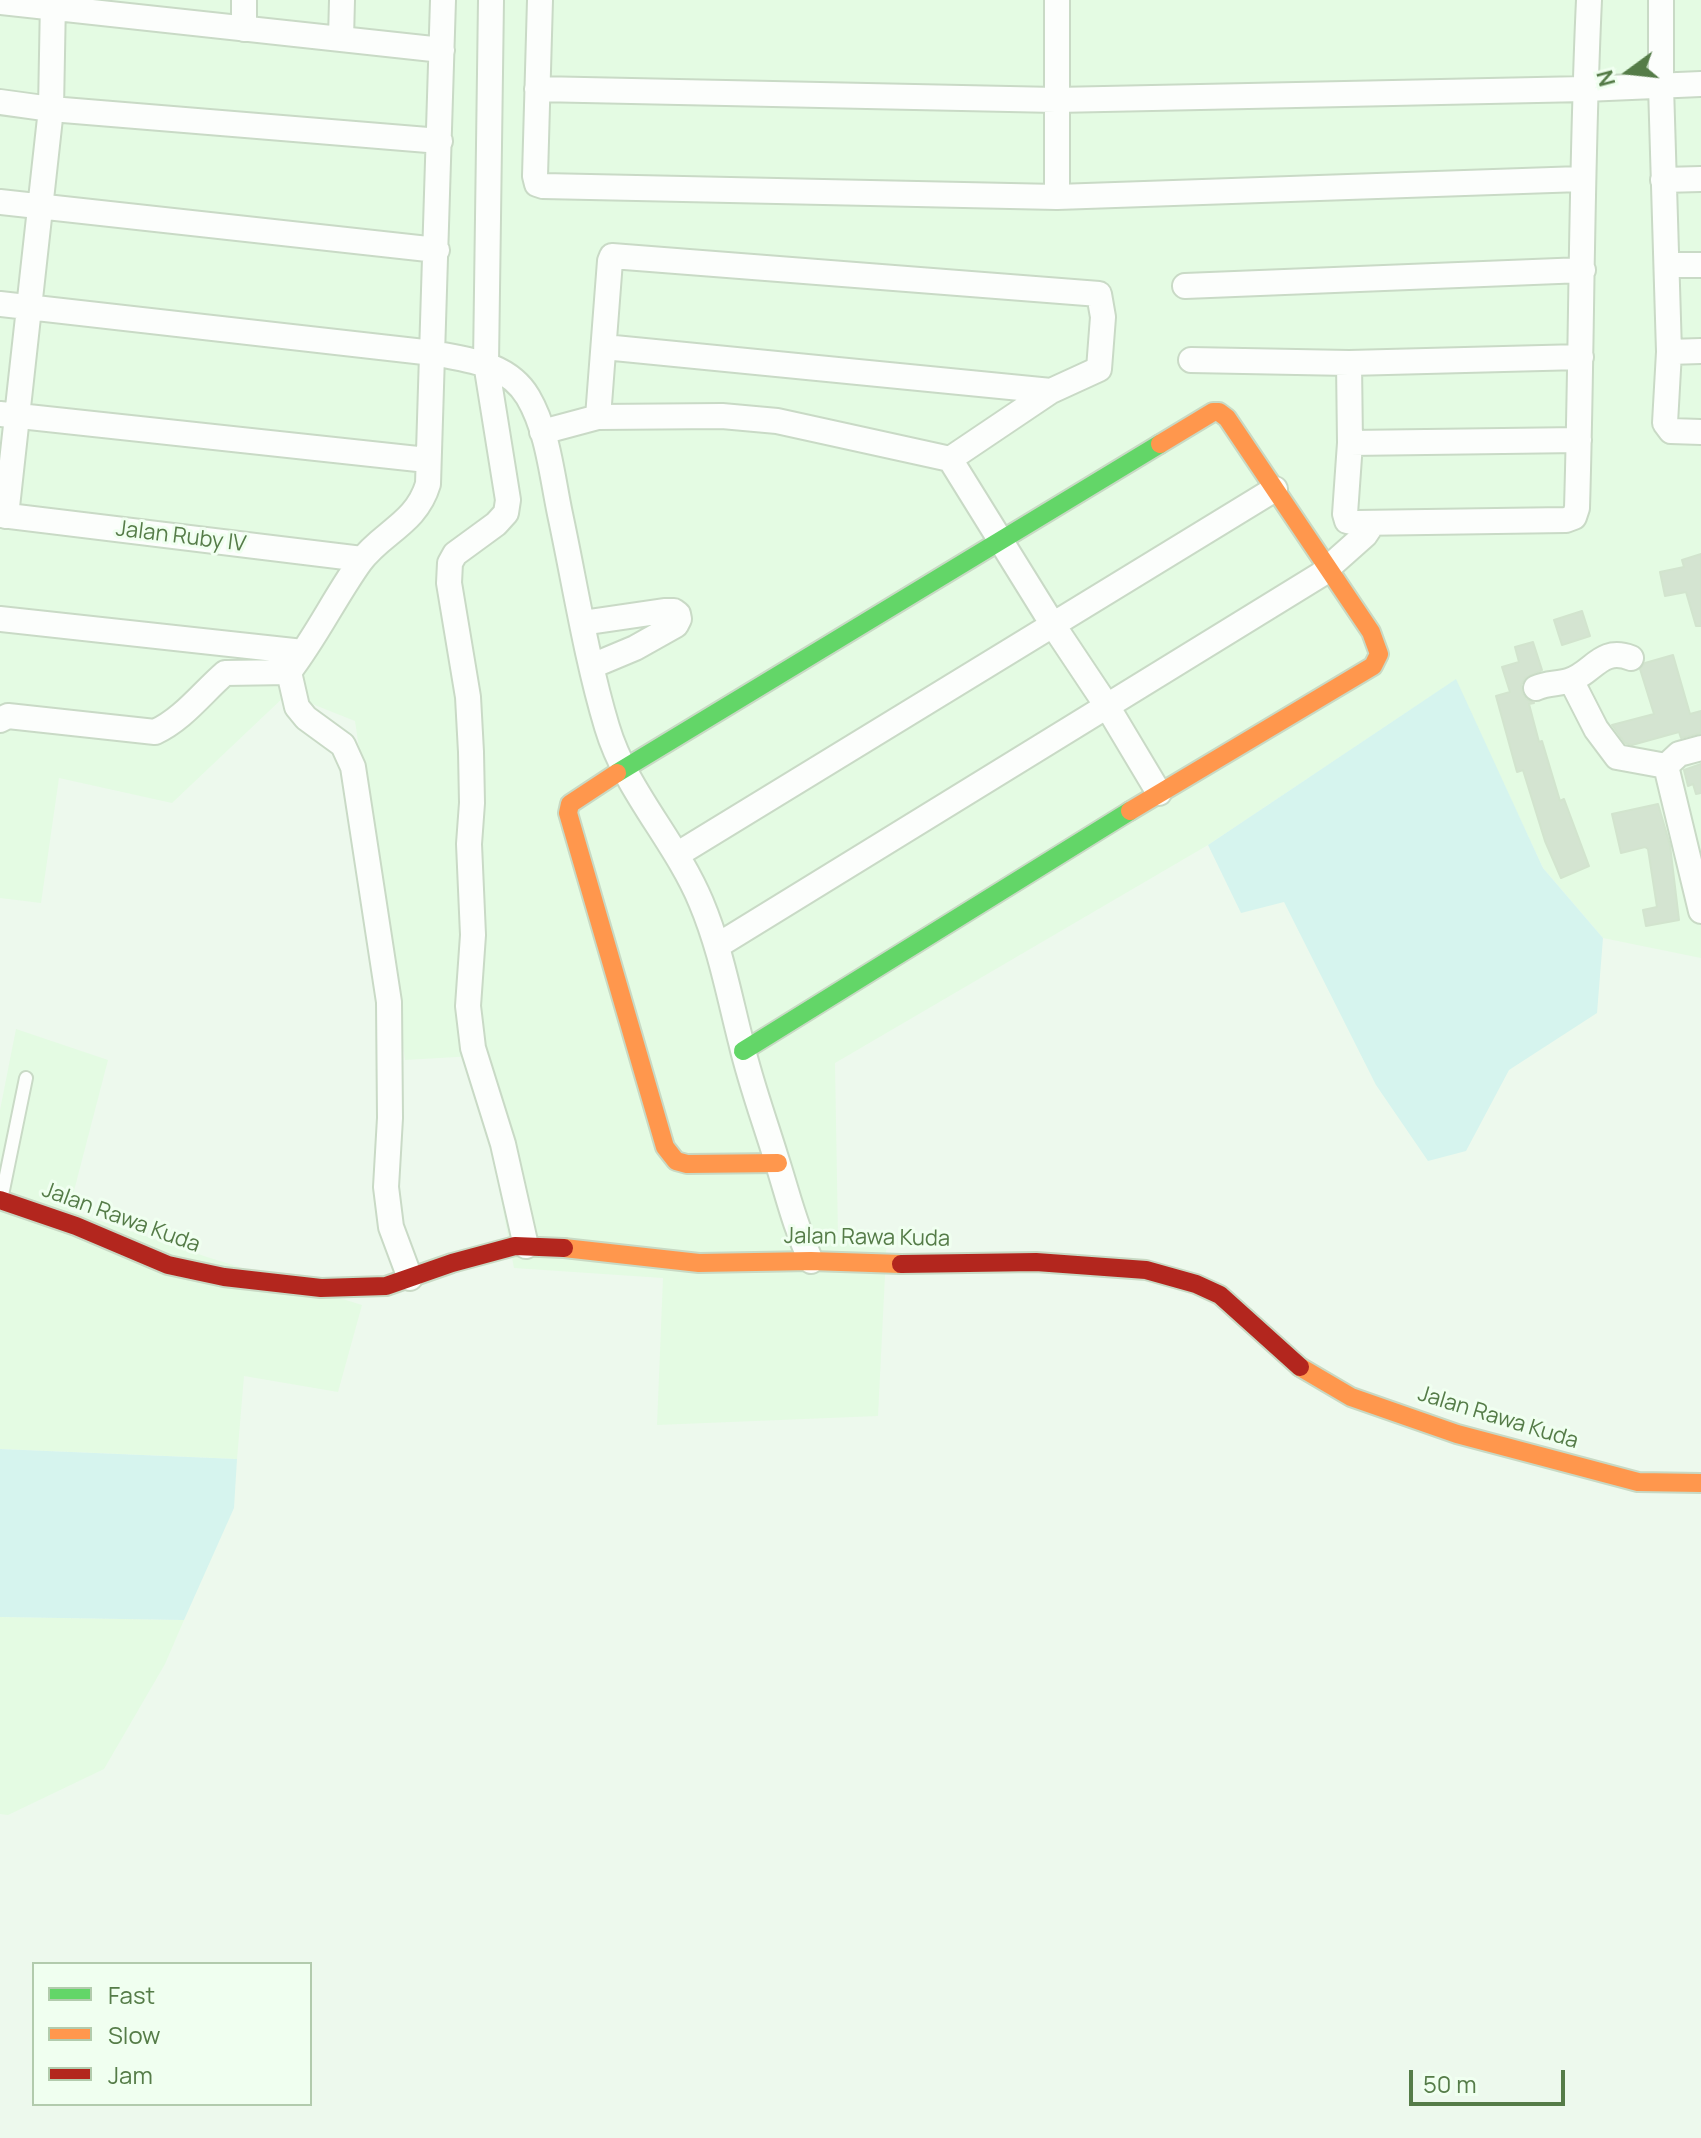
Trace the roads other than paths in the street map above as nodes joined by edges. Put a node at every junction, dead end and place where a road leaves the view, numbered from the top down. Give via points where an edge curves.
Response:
1 (244, 0) edge
2 (342, 0) edge
3 (443, 0) edge
4 (491, 0) edge
5 (540, 0) edge
6 (1057, 0) edge
7 (1589, 0) edge
8 (1661, 0) edge
9 (0, 2) edge
10 (53, 4) edge
11 (146, 9) edge
12 (244, 29) junction
13 (341, 39) junction
14 (442, 50) junction
15 (1701, 84) edge
16 (1661, 86) junction
17 (537, 89) junction
18 (1585, 89) junction
19 (1056, 100) junction
20 (0, 102) edge
21 (51, 109) junction
22 (440, 141) junction
23 (1581, 179) junction
24 (1701, 179) edge
25 (1663, 180) junction
26 (1057, 197) junction
27 (0, 202) edge
28 (38, 206) junction
29 (437, 250) junction
30 (1668, 265) junction
31 (1701, 265) edge
32 (1583, 270) junction
33 (1185, 286) dead end
34 (0, 304) edge
35 (29, 307) junction
36 (604, 347) junction
37 (1701, 351) edge
38 (1669, 352) junction
39 (433, 353) junction
40 (1581, 357) junction
41 (1191, 360) dead end
42 (486, 363) junction
43 (1349, 363) junction
44 (1051, 391) junction
45 (9, 415) edge
46 (598, 417) junction
47 (542, 432) junction
48 (1701, 432) edge
49 (1579, 440) junction
50 (1350, 443) junction
51 (950, 459) junction
52 (427, 460) junction
53 (1275, 489) junction
54 (3, 515) edge
55 (1373, 523) junction
56 (1002, 540) junction
57 (362, 559) junction
58 (1329, 569) junction
59 (0, 619) edge
60 (582, 623) junction
61 (1053, 625) junction
62 (1631, 658) dead end
63 (296, 662) junction
64 (592, 666) junction
65 (1571, 680) junction
66 (1536, 688) dead end
67 (1107, 706) junction
68 (0, 720) edge
69 (1701, 748) edge
70 (1666, 766) junction
71 (622, 770) junction
72 (1159, 793) junction
73 (678, 854) junction
74 (1701, 911) edge
75 (717, 946) junction
76 (743, 1051) junction
77 (26, 1078) dead end
78 (778, 1163) junction
79 (0, 1202) edge
80 (526, 1246) junction
81 (811, 1261) junction
82 (410, 1278) junction
83 (1701, 1483) edge

1 - 12 street
2 - 13 street
3 - 14 street
4 - 42 street
5 - 17 street
6 - 19 street
7 - 18 street
8 - 16 street
9 - 10 street
10 - 11 street
10 - 21 street
11 - 12 street
12 - 13 street
13 - 14 street
14 - 22 street
15 - 16 street
16 - 18 street
16 - 25 street
17 - 19 street
17 - 26 street via 535,176 543,186
18 - 19 street
18 - 23 street
19 - 26 street
20 - 21 street
21 - 22 street
21 - 28 street
22 - 29 street
23 - 26 street
23 - 32 street
24 - 25 street
25 - 30 street
27 - 28 street
28 - 29 street
28 - 35 street
29 - 39 street
30 - 31 street
30 - 38 street
32 - 33 street
32 - 40 street
34 - 35 street
35 - 39 street
35 - 45 street
36 - 44 street
36 - 44 street via 610,261 618,255 1099,294 1099,369
36 - 46 street
37 - 38 street
38 - 48 street via 1667,428
39 - 42 street
39 - 52 street
40 - 43 street
40 - 49 street
41 - 43 street
42 - 47 street via 521,388
42 - 80 street via 506,513 455,554 449,583 468,697 471,752 473,935 468,1006 473,1048 503,1144
43 - 50 street
44 - 51 street
45 - 52 street
45 - 54 street
46 - 47 street
46 - 51 street via 749,417
47 - 60 street
49 - 50 street
49 - 55 street via 1574,517
50 - 55 street via 1347,521
51 - 56 street
52 - 57 street via 423,500
53 - 56 street via 1227,418 1213,412
53 - 58 street
53 - 61 street
54 - 57 street, Jalan Ruby IV
55 - 58 street
56 - 61 street
56 - 71 street
57 - 63 street
58 - 67 street
58 - 72 street via 1371,632 1379,654 1373,666
59 - 63 street
60 - 64 street
60 - 64 street via 664,611 678,614 676,625
61 - 67 street
61 - 73 street
62 - 65 street via 1612,655
63 - 68 street via 225,673 155,732 8,716
63 - 82 street via 297,707 343,745 353,767 389,1002 386,1187 391,1227
64 - 71 street
65 - 66 street
65 - 70 street via 1617,757
67 - 72 street
67 - 75 street
69 - 70 street via 1679,754
70 - 74 street
71 - 73 street
71 - 78 street via 570,804 568,820 665,1147 679,1162
72 - 76 street
73 - 75 street
75 - 76 street
76 - 78 street
77 - 79 lane
78 - 81 street via 794,1226
79 - 82 street, Jalan Rawa Kuda via 76,1226 168,1265 224,1277 321,1288 386,1286
80 - 81 street, Jalan Rawa Kuda via 699,1263
80 - 82 street, Jalan Rawa Kuda via 488,1252
81 - 83 street, Jalan Rawa Kuda via 1036,1262 1146,1270 1220,1295 1299,1366 1351,1397 1574,1467 1638,1482

